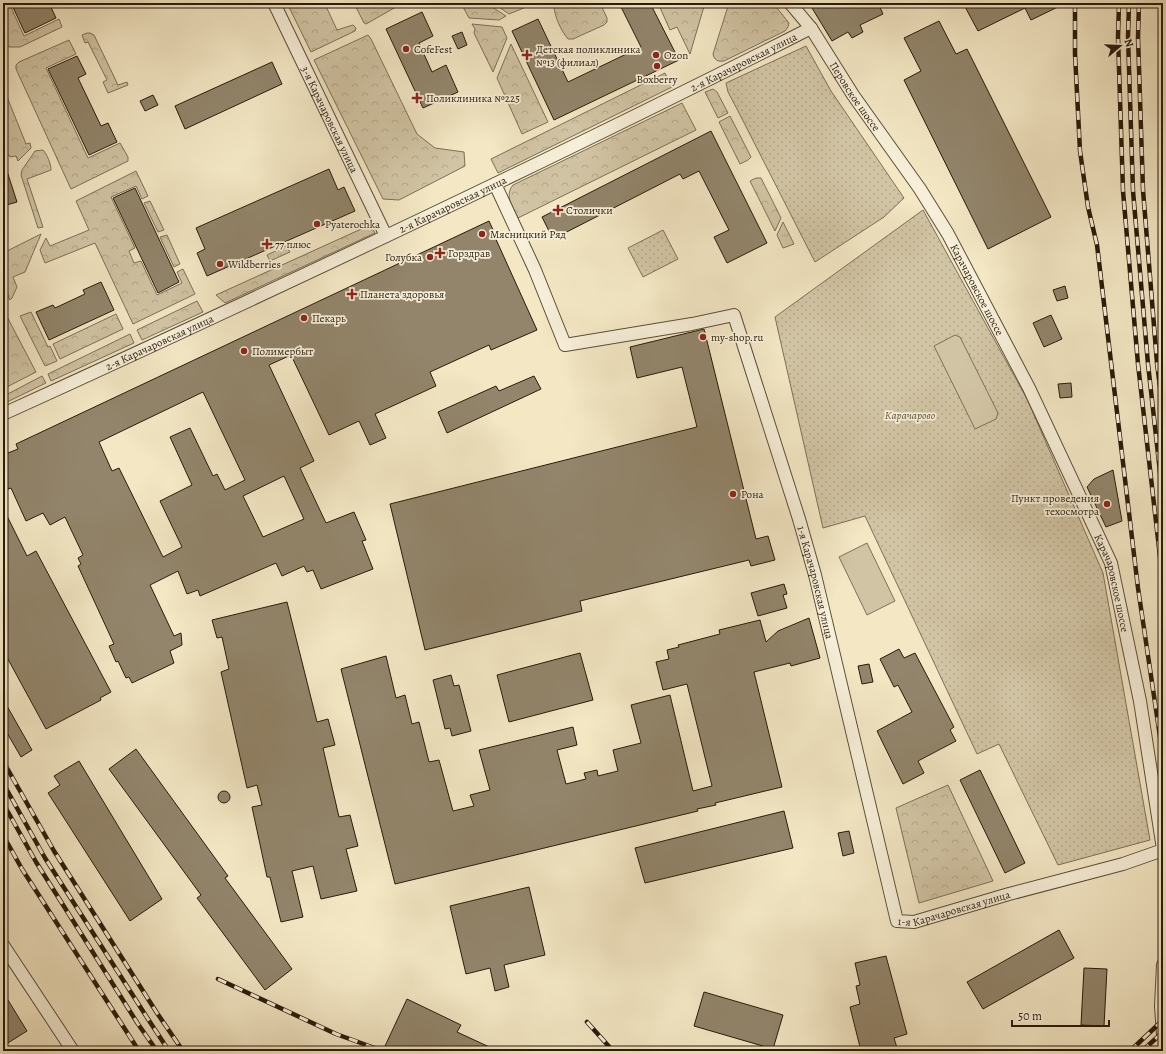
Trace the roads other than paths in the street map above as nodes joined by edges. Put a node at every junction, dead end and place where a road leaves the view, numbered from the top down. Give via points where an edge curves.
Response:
1 (274, 3) edge
2 (790, 3) edge
3 (811, 28) junction
4 (495, 184) junction
5 (920, 190) joint
6 (386, 236) junction
7 (3, 414) edge
8 (1163, 850) edge
9 (3, 945) edge
10 (1163, 965) edge
11 (1163, 1034) edge
12 (73, 1051) edge

1 - 6 street, 3-я Карачаровская улица
2 - 3 street, Перовское шоссе
3 - 4 street, 2-я Карачаровская улица
3 - 5 street, Перовское шоссе via 853,95
4 - 6 street, 2-я Карачаровская улица
4 - 8 street, 1-я Карачаровская улица via 565,345 734,315 815,575 897,922 914,922 1123,864
5 - 8 street, Карачаровское шоссе via 948,234 1030,388 1111,563 1140,701
6 - 7 street, 2-я Карачаровская улица
9 - 12 street
10 - 11 street via 1160,1006

